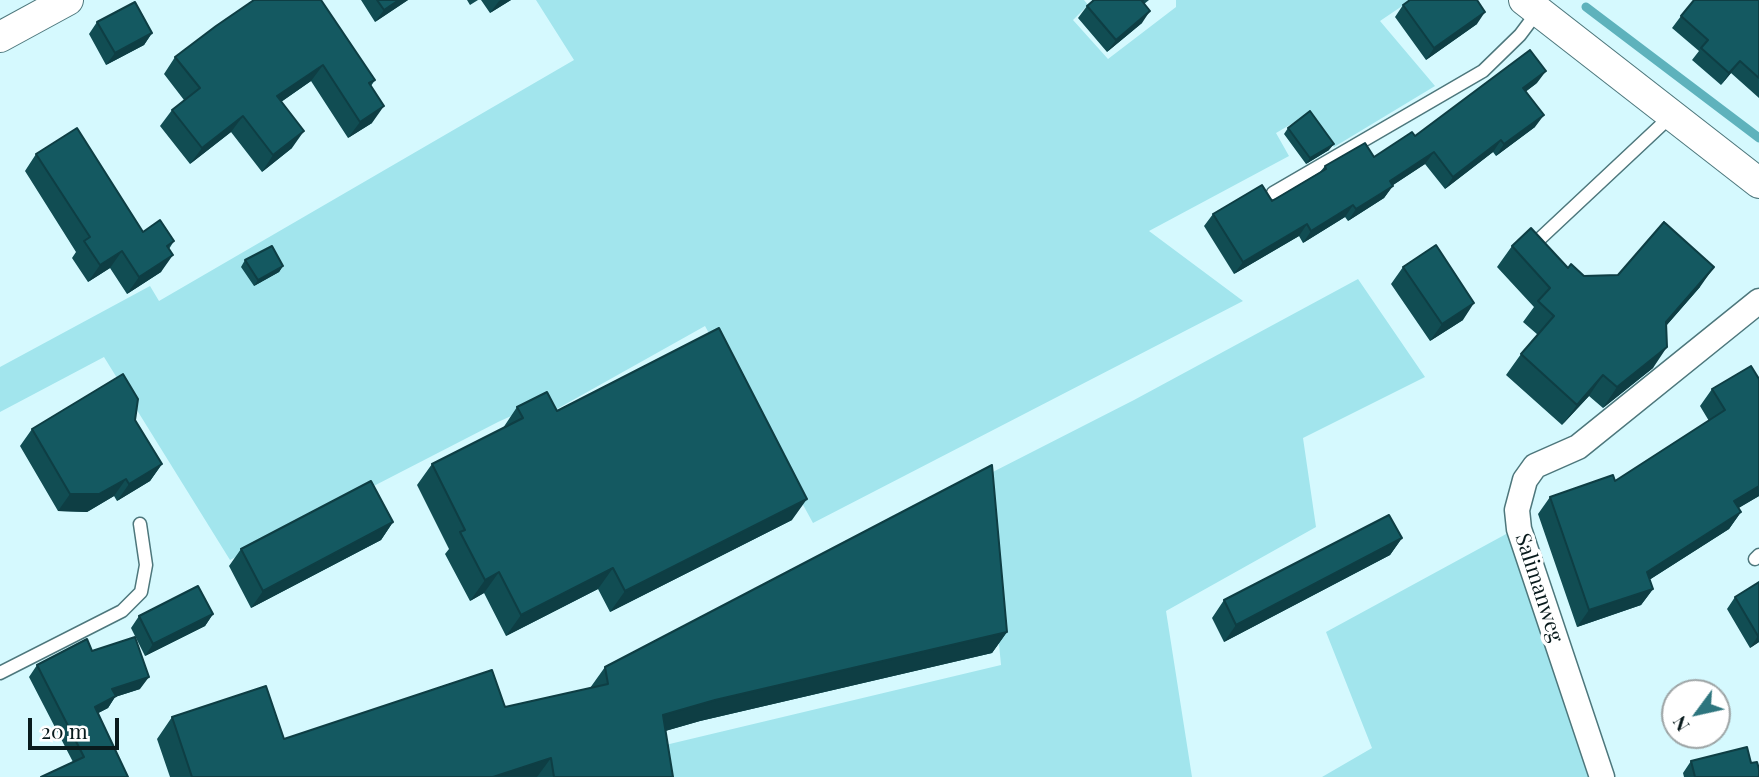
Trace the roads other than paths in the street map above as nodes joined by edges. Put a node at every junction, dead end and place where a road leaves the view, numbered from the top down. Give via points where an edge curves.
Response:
1 (68, 0) edge
2 (1536, 4) edge
3 (0, 37) edge
4 (1672, 114) junction
5 (1759, 183) edge
6 (1273, 193) dead end
7 (1530, 248) edge
8 (1759, 301) edge
9 (140, 524) dead end
10 (0, 673) edge
11 (1602, 777) edge

1 - 3 street
2 - 4 street
2 - 6 lane via 1520,35 1483,72
4 - 5 street
4 - 7 lane
8 - 11 street, Salimanweg via 1578,447 1535,466 1525,480 1517,510 1519,529
9 - 10 lane via 146,565 141,592 122,611

